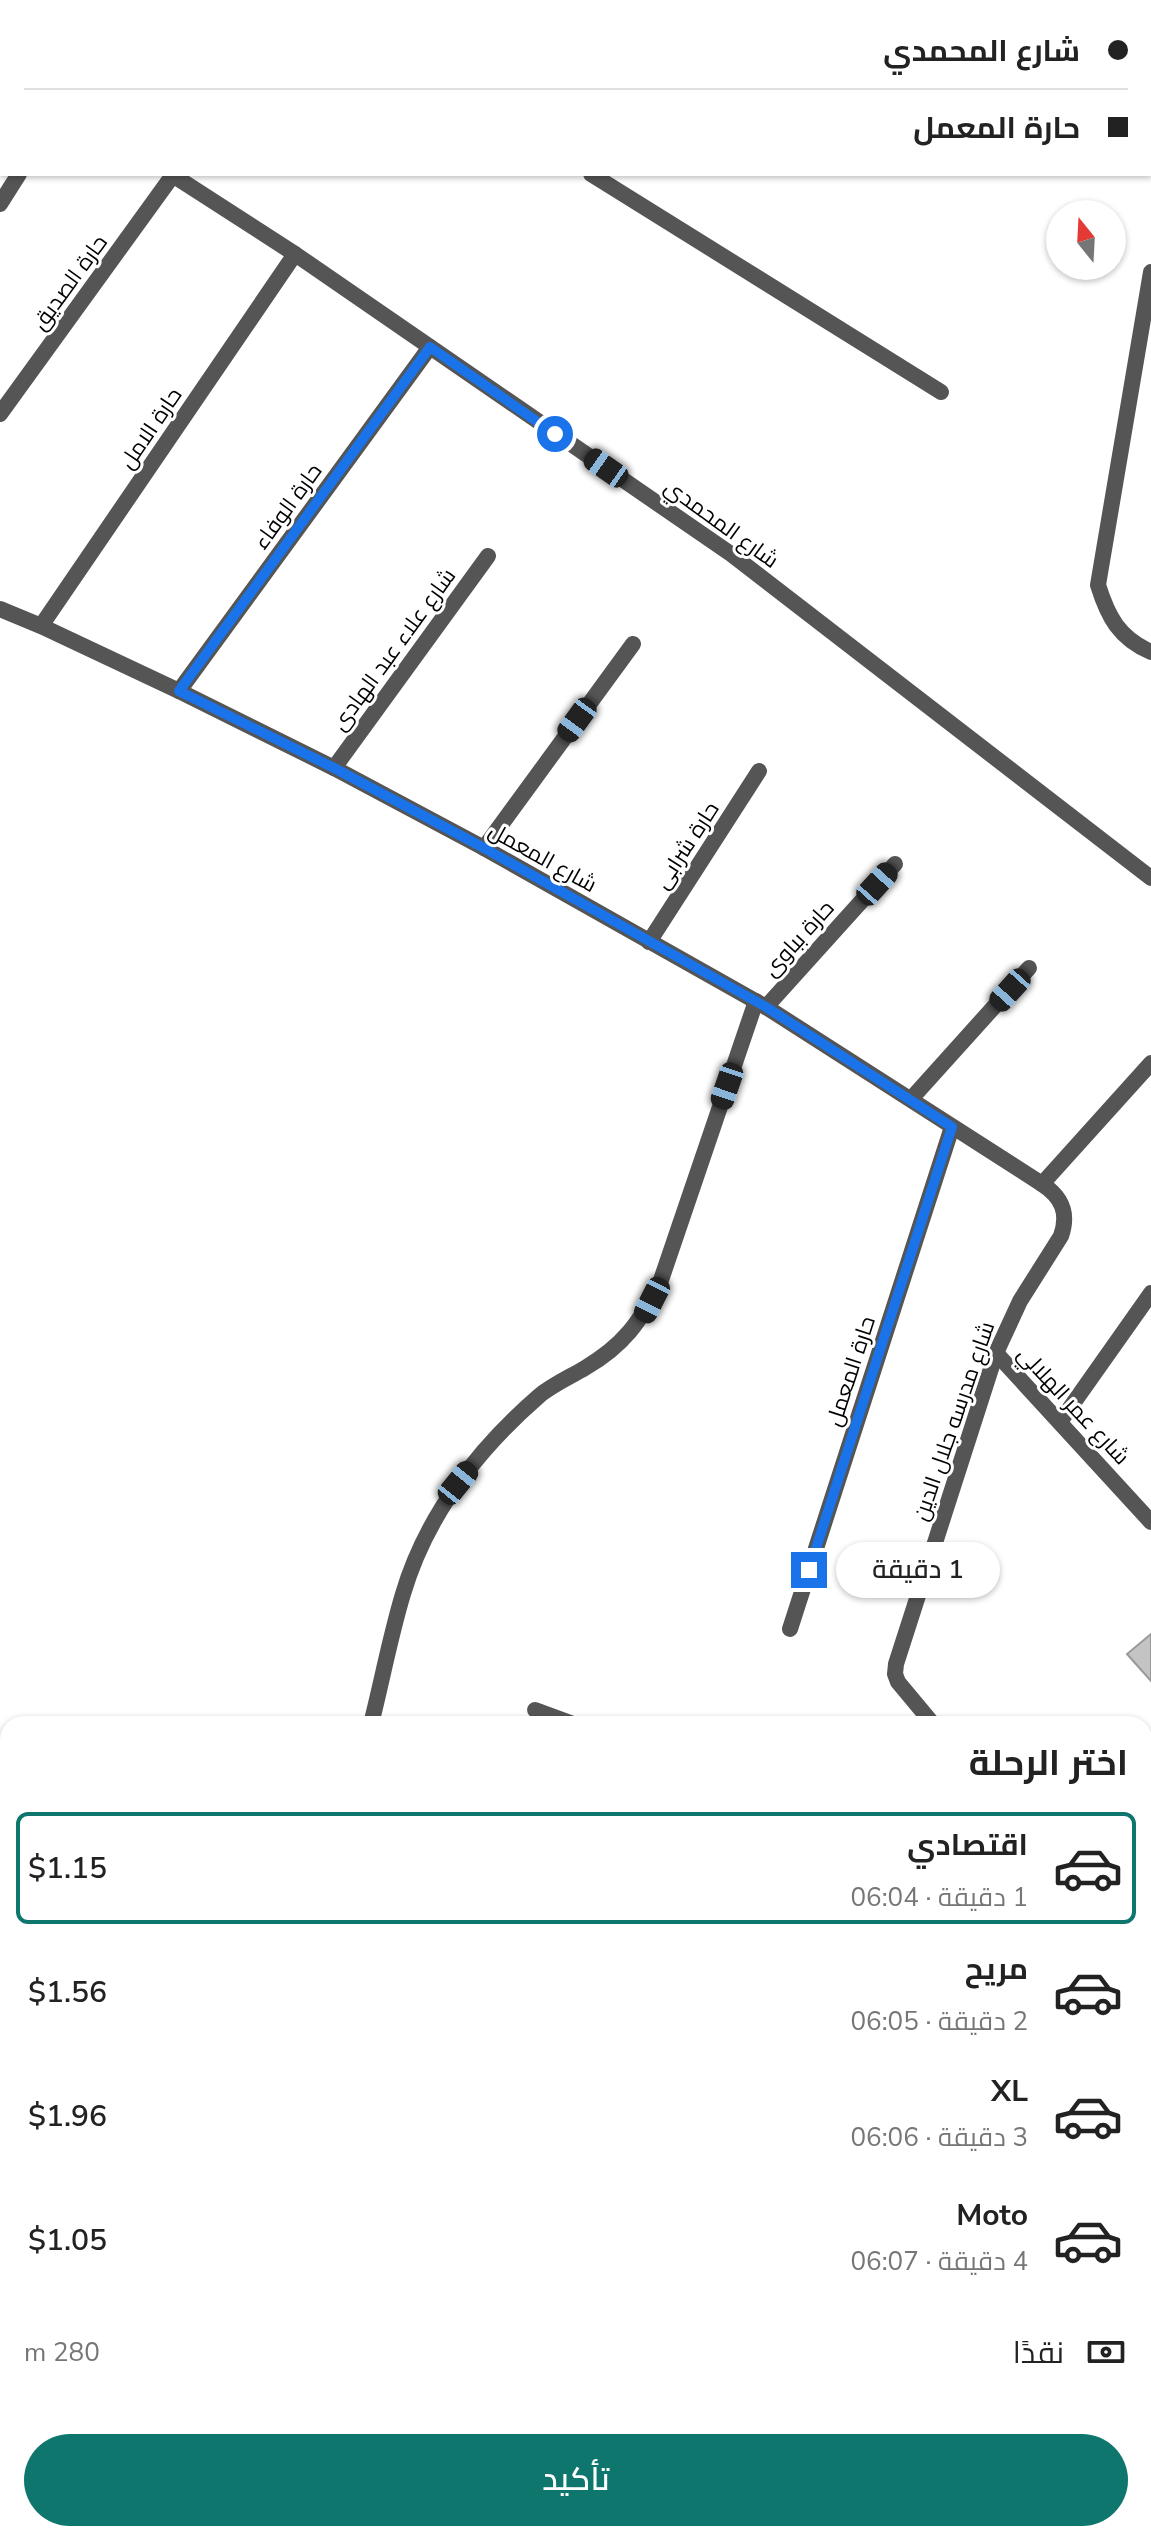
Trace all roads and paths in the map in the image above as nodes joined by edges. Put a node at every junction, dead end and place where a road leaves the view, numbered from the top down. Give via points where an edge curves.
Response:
1 (18, 176) edge
2 (171, 176) edge
3 (174, 176) edge
4 (594, 176) edge
5 (0, 204) edge
6 (295, 254) junction
7 (1151, 272) edge
8 (430, 347) junction
9 (941, 392) dead end
10 (0, 414) edge
11 (488, 556) dead end
12 (0, 609) edge
13 (41, 626) junction
14 (633, 644) dead end
15 (1151, 652) edge
16 (179, 691) junction
17 (334, 768) junction
18 (759, 771) dead end
19 (484, 848) junction
20 (895, 864) dead end
21 (1151, 878) edge
22 (649, 942) junction
23 (1029, 968) dead end
24 (761, 1004) junction
25 (1151, 1063) edge
26 (911, 1099) junction
27 (952, 1127) junction
28 (1042, 1184) junction
29 (1151, 1293) edge
30 (996, 1353) junction
31 (1060, 1422) junction
32 (1151, 1522) edge
33 (790, 1629) dead end
34 (535, 1710) dead end
35 (373, 1716) edge
36 (551, 1716) edge
37 (926, 1716) edge

1 - 5 street
2 - 10 street, حارة الصديق
3 - 6 street, شارع المحمدي
4 - 9 street
6 - 8 street, شارع المحمدي
6 - 13 street, حارة الامل
7 - 15 street via 1098,585 1114,624 1133,644
8 - 16 street, حارة الوفاء
8 - 21 street, شارع المحمدي via 731,554
11 - 17 street, شارع علاء عبد الهادى
12 - 13 street, شارع المعمل
13 - 16 street, شارع المعمل
14 - 19 street
16 - 17 street, شارع المعمل
17 - 19 street, شارع المعمل
18 - 22 street, حارة شرابى
19 - 22 street, شارع المعمل
20 - 24 street, حارة بباوى
22 - 24 street, شارع المعمل
23 - 26 street
24 - 26 street, شارع المعمل
24 - 35 street via 660,1283 643,1316 618,1345 542,1393 497,1435 458,1483 427,1535 404,1592
25 - 28 street
26 - 27 street, شارع المعمل
27 - 28 street, شارع المعمل
27 - 33 street, حارة المعمل
28 - 30 street, شارع مدرسه جلال الدين via 1061,1201 1065,1225
29 - 31 street
30 - 31 street, شارع عمر الهلالي
30 - 37 street, شارع مدرسه جلال الدين via 896,1664 898,1682
31 - 32 street, شارع عمر الهلالي
34 - 36 street

